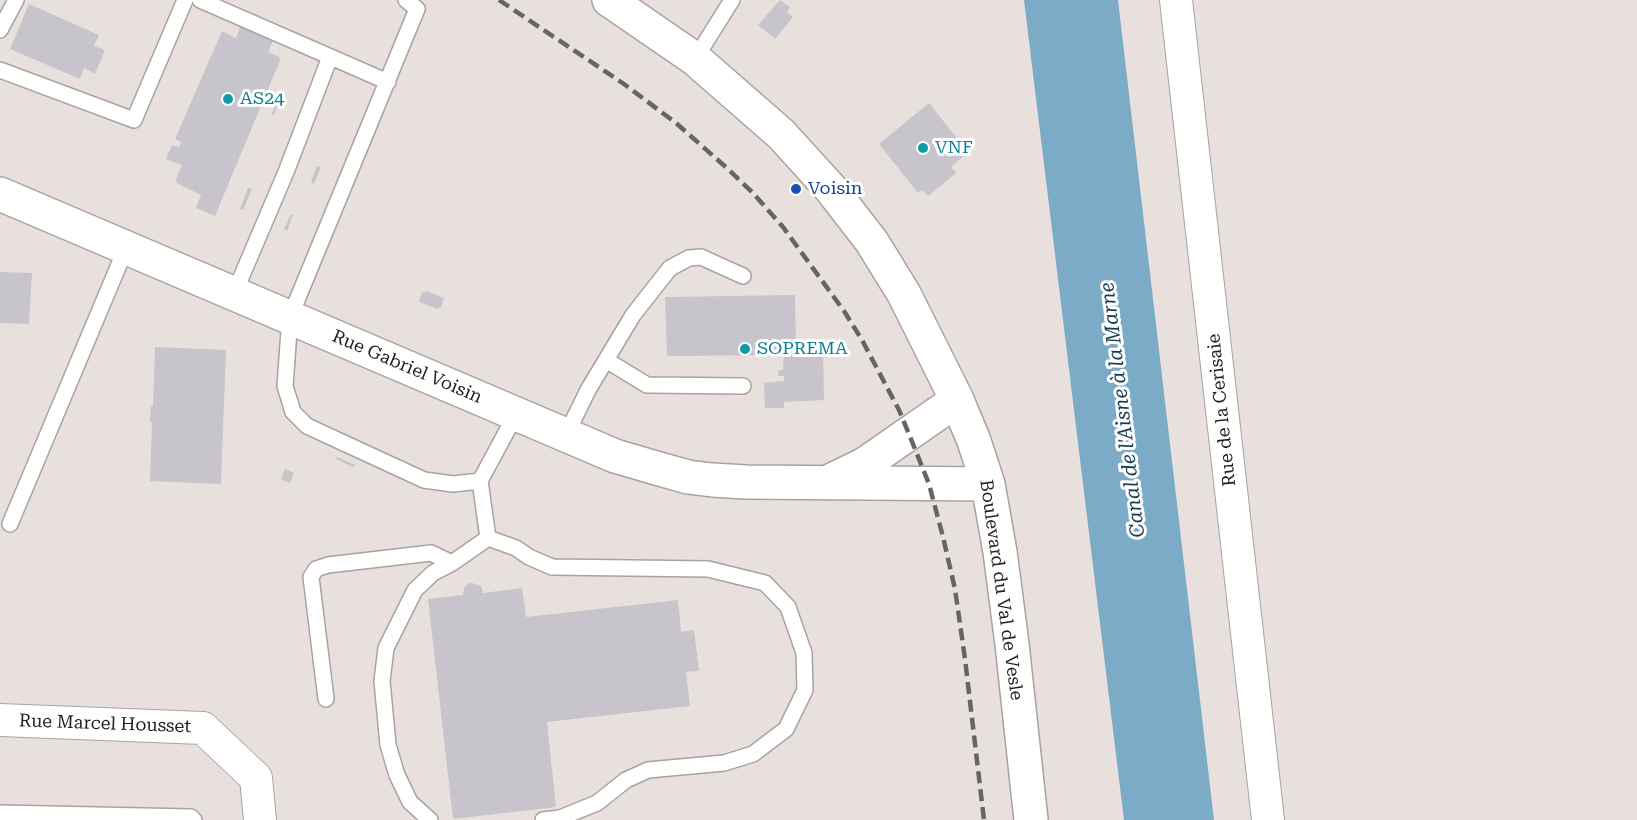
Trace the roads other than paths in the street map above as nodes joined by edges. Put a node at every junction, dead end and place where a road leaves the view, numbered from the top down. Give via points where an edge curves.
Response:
1 (15, 0) edge
2 (185, 0) edge
3 (200, 0) edge
4 (406, 0) edge
5 (609, 0) edge
6 (732, 0) edge
7 (1176, 0) edge
8 (0, 30) edge
9 (330, 57) junction
10 (695, 59) junction
11 (0, 70) edge
12 (388, 82) junction
13 (0, 194) edge
14 (126, 248) junction
15 (743, 276) dead end
16 (234, 294) junction
17 (290, 317) junction
18 (606, 360) junction
19 (743, 386) dead end
20 (957, 400) junction
21 (516, 414) junction
22 (566, 435) junction
23 (480, 482) junction
24 (828, 482) junction
25 (988, 484) junction
26 (10, 524) dead end
27 (488, 538) junction
28 (452, 563) junction
29 (326, 699) dead end
30 (0, 720) edge
31 (0, 813) edge
32 (194, 820) edge
33 (260, 820) edge
34 (430, 820) edge
35 (543, 820) edge
36 (1031, 820) edge
37 (1268, 820) edge

1 - 8 lane
2 - 11 lane via 134,120
3 - 9 lane
4 - 12 lane via 417,9
5 - 10 street, Boulevard du Val de Vesle
6 - 10 lane
7 - 37 street, Rue de la Cerisaie
9 - 12 lane
9 - 16 lane
10 - 20 street, Boulevard du Val de Vesle via 781,134 872,242 904,294
12 - 17 lane
13 - 14 street, Rue Gabriel Voisin
14 - 16 street, Rue Gabriel Voisin
14 - 26 lane
15 - 18 lane via 701,257 689,258 670,268 633,315
16 - 17 street, Rue Gabriel Voisin
17 - 21 street, Rue Gabriel Voisin
17 - 23 lane via 285,386 293,412 307,426 424,480
18 - 19 lane via 647,385
18 - 22 lane
20 - 24 street, Rue Gabriel Voisin via 865,464
20 - 25 street, Boulevard du Val de Vesle
21 - 22 street, Rue Gabriel Voisin
21 - 23 lane
22 - 24 street, Rue Gabriel Voisin via 615,456 688,477
23 - 27 lane
24 - 25 street, Rue Gabriel Voisin
25 - 36 street, Boulevard du Val de Vesle via 1012,644
27 - 28 lane
27 - 35 lane via 552,567 708,569 765,583 788,607 804,653 806,690 786,729 753,754 724,763 648,770 626,780 597,803 560,818
28 - 29 lane via 431,553 316,569 311,576
28 - 34 lane via 433,573 415,590 386,648 382,681 388,745 397,775 410,802
30 - 33 street, Rue Marcel Housset via 203,728 256,778
31 - 32 lane

